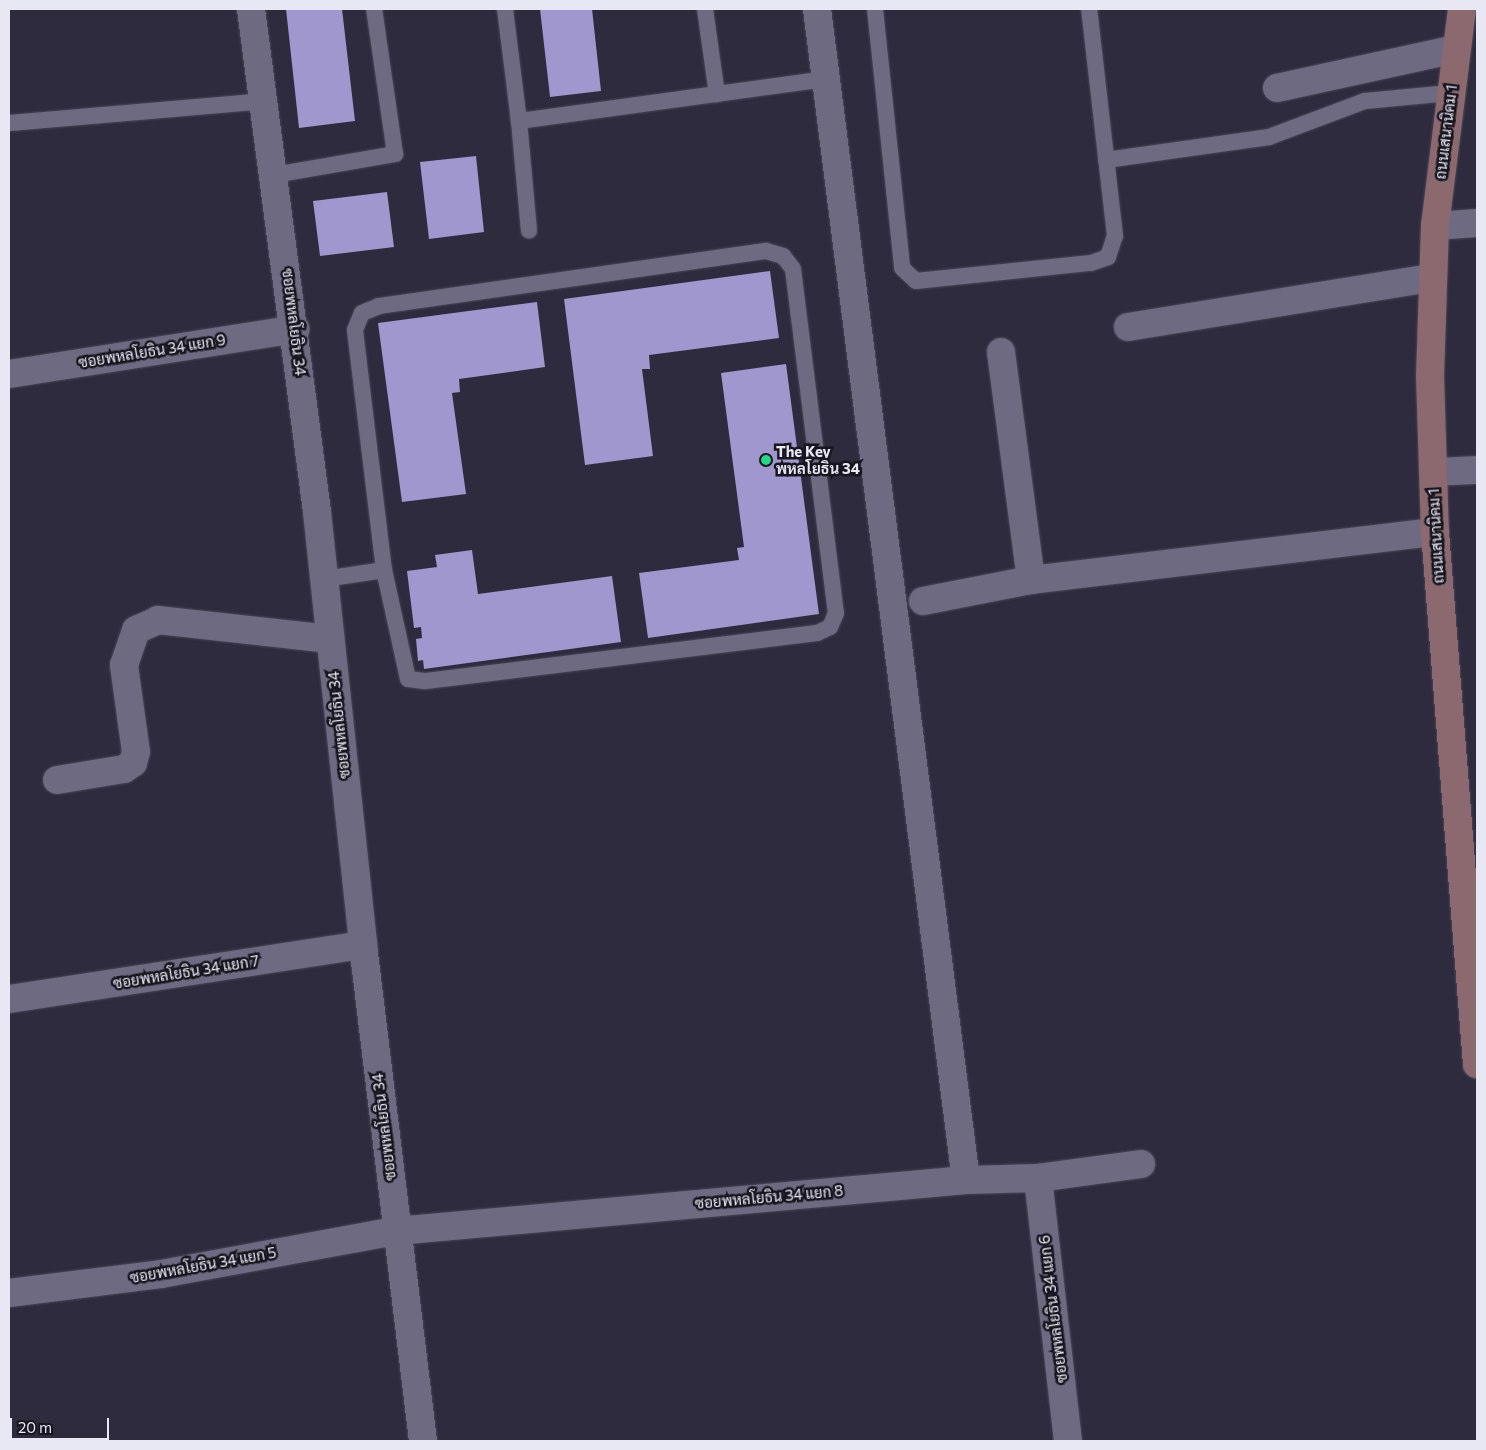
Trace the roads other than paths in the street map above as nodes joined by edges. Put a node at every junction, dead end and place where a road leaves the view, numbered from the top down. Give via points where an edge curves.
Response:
1 (251, 9) edge
2 (374, 9) edge
3 (505, 9) edge
4 (705, 9) edge
5 (817, 9) edge
6 (875, 9) edge
7 (1089, 9) edge
8 (1462, 9) edge
9 (1456, 49) junction
10 (826, 79) junction
11 (1277, 88) dead end
12 (1450, 93) junction
13 (717, 94) junction
14 (264, 101) junction
15 (519, 120) junction
16 (9, 123) edge
17 (1106, 160) junction
18 (274, 175) junction
19 (1477, 223) edge
20 (1436, 226) junction
21 (529, 231) dead end
22 (1432, 278) junction
23 (1128, 327) dead end
24 (295, 329) junction
25 (1001, 352) dead end
26 (9, 374) edge
27 (1477, 470) edge
28 (1433, 472) junction
29 (1435, 532) junction
30 (384, 570) junction
31 (324, 579) junction
32 (1031, 580) junction
33 (923, 601) dead end
34 (330, 639) junction
35 (57, 780) dead end
36 (363, 945) junction
37 (9, 999) edge
38 (1477, 1064) edge
39 (1141, 1164) dead end
40 (1038, 1178) junction
41 (966, 1180) junction
42 (396, 1230) junction
43 (9, 1293) edge
44 (423, 1441) edge
45 (1068, 1441) edge

1 - 14 street, ซอยพหลโยธิน 34
2 - 18 lane via 395,154
3 - 15 lane
4 - 13 lane
5 - 10 street
6 - 17 lane via 902,268 910,279 932,281 1102,260 1112,248 1115,236
7 - 17 lane
8 - 9 street, ถนนเสนานิคม 1
9 - 11 street
9 - 12 street, ถนนเสนานิคม 1
10 - 13 lane
10 - 41 street
12 - 17 lane via 1366,102 1269,136
12 - 20 street, ถนนเสนานิคม 1
13 - 15 lane
14 - 16 lane
14 - 18 street, ซอยพหลโยธิน 34
15 - 21 lane
18 - 24 street, ซอยพหลโยธิน 34
19 - 20 street
20 - 22 street, ถนนเสนานิคม 1
22 - 23 street
22 - 28 street, ถนนเสนานิคม 1
24 - 26 street, ซอยพหลโยธิน 34 แยก 9
24 - 31 street, ซอยพหลโยธิน 34
25 - 32 street
27 - 28 street
28 - 29 street, ถนนเสนานิคม 1
29 - 32 street
29 - 38 street, ถนนเสนานิคม 1
30 - 30 lane via 355,330 362,313 379,306 766,251 783,256 793,269 836,614 830,627 817,633 424,681 408,679 402,667
30 - 31 lane
31 - 34 street, ซอยพหลโยธิน 34
32 - 33 street
34 - 35 street via 158,620 136,630 124,665 136,752 133,763 124,769
34 - 36 street, ซอยพหลโยธิน 34
36 - 37 street, ซอยพหลโยธิน 34 แยก 7
36 - 42 street, ซอยพหลโยธิน 34
39 - 40 street, ซอยพหลโยธิน 34 แยก 8
40 - 41 street, ซอยพหลโยธิน 34 แยก 8
40 - 45 street, ซอยพหลโยธิน 34 แยก 6
41 - 42 street, ซอยพหลโยธิน 34 แยก 8
42 - 43 street, ซอยพหลโยธิน 34 แยก 5 via 161,1274
42 - 44 street, ซอยพหลโยธิน 34

